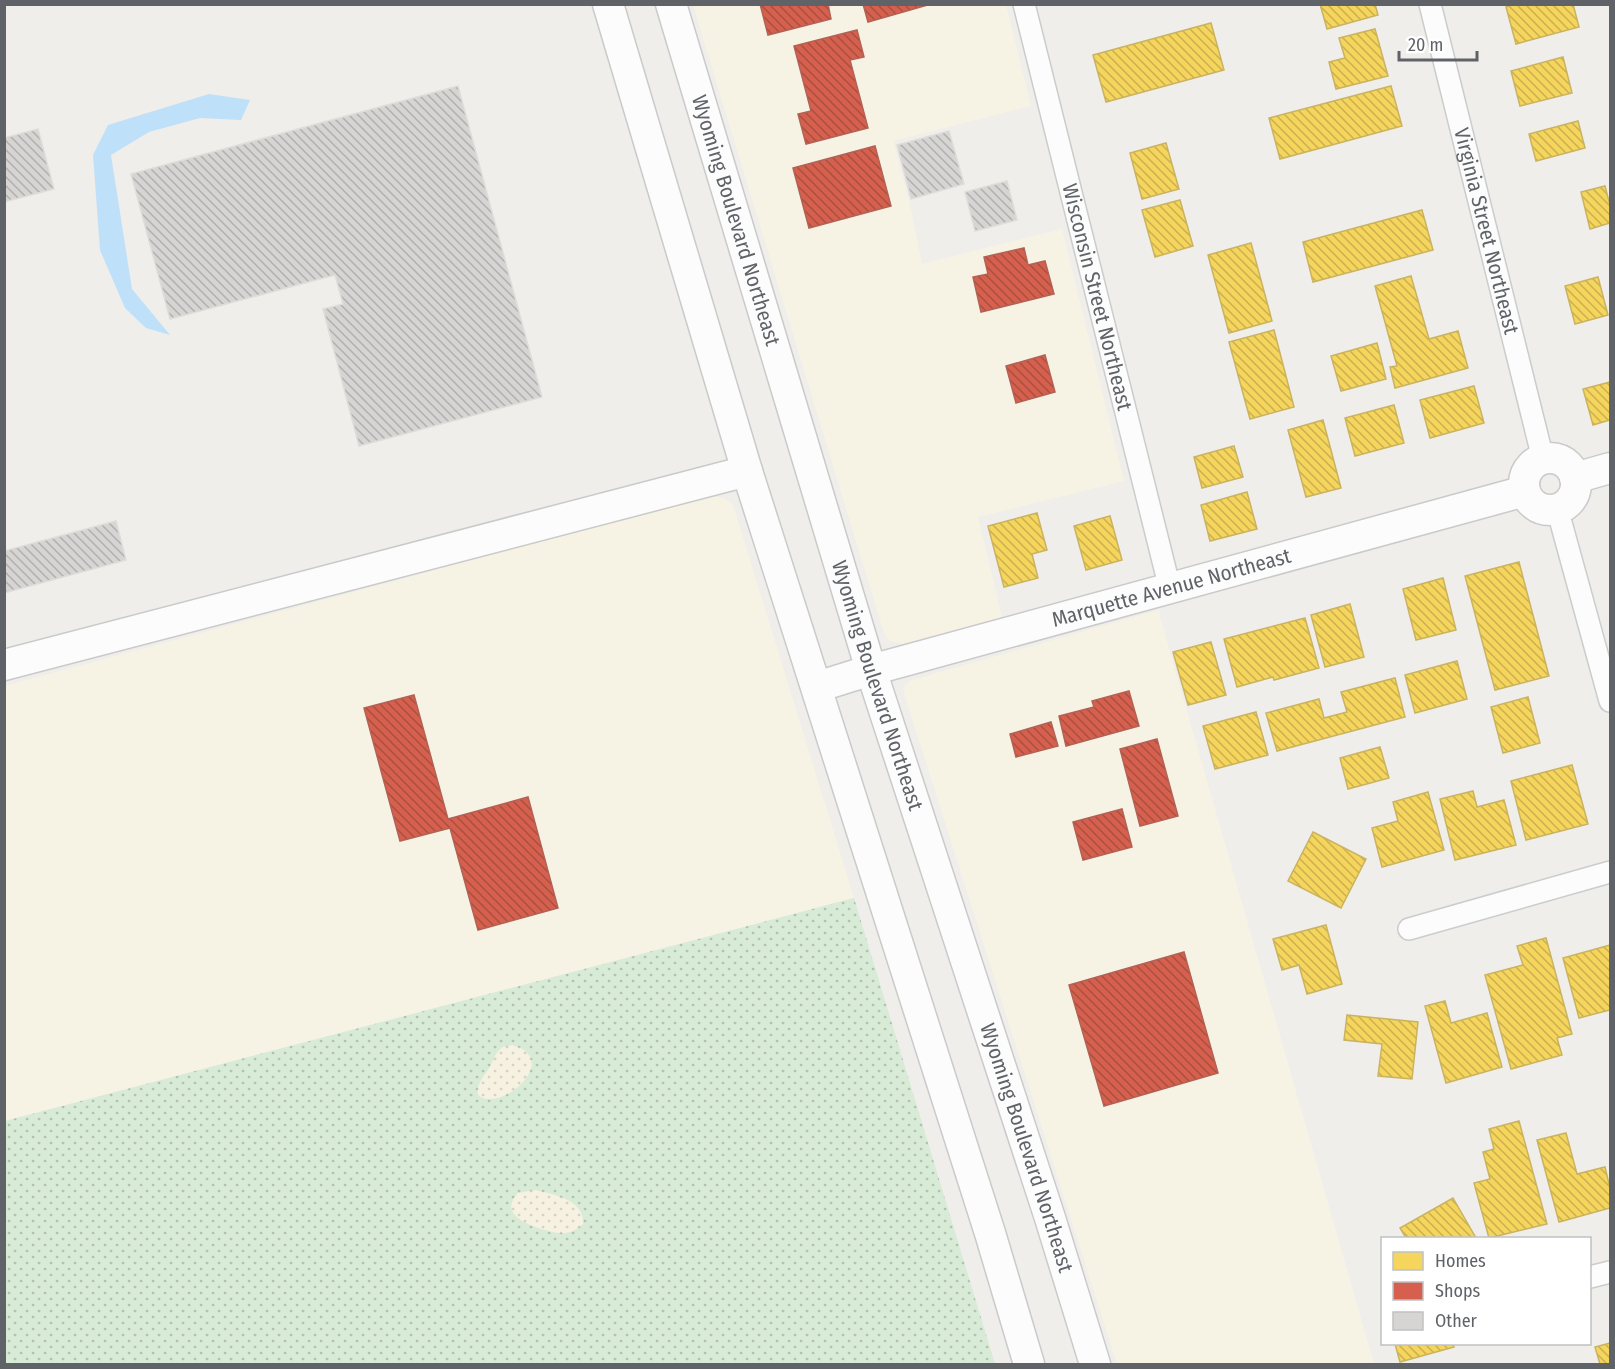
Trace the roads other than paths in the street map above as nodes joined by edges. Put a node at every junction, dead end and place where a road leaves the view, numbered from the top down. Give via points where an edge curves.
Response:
1 (608, 4) edge
2 (671, 4) edge
3 (1024, 4) edge
4 (1430, 4) edge
5 (1543, 459) junction
6 (1611, 468) edge
7 (747, 471) junction
8 (1575, 477) junction
9 (1525, 490) junction
10 (1557, 508) junction
11 (1170, 589) junction
12 (4, 665) edge
13 (871, 670) junction
14 (817, 687) junction
15 (1611, 701) edge
16 (1611, 872) edge
17 (1409, 929) dead end
18 (1611, 1272) edge
19 (1591, 1277) edge
20 (1029, 1365) edge
21 (1095, 1365) edge

1 - 7 main road
2 - 13 main road, Wyoming Boulevard Northeast
3 - 11 street, Wisconsin Street Northeast
4 - 5 street, Virginia Street Northeast
5 - 8 main road via 1567,464
5 - 9 main road via 1526,474
6 - 8 main road
7 - 12 main road
7 - 14 main road
8 - 10 main road via 1570,500
9 - 10 main road via 1541,508
9 - 11 main road, Marquette Avenue Northeast
10 - 15 street
11 - 13 main road, Marquette Avenue Northeast
13 - 14 main road, Marquette Avenue Northeast
13 - 21 main road, Wyoming Boulevard Northeast
14 - 20 main road
16 - 17 street
18 - 19 street

